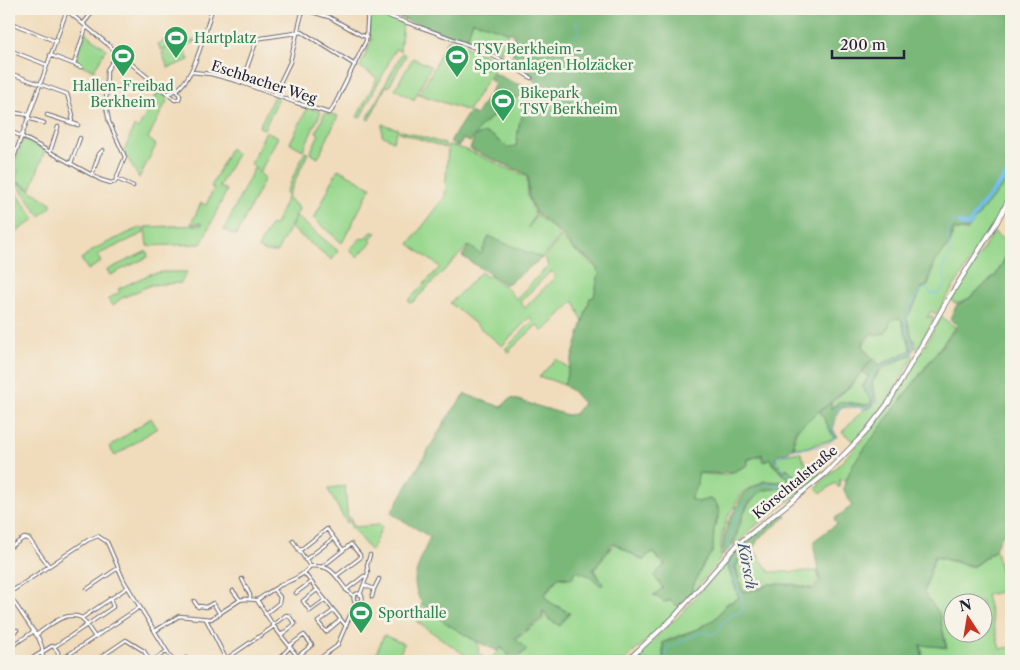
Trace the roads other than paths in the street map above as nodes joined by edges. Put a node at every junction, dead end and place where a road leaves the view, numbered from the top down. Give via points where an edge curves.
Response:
1 (95, 9) edge
2 (175, 9) edge
3 (183, 9) edge
4 (212, 9) edge
5 (303, 9) edge
6 (369, 9) edge
7 (66, 10) edge
8 (9, 22) edge
9 (83, 24) junction
10 (86, 27) junction
11 (204, 32) junction
12 (298, 32) junction
13 (367, 37) junction
14 (257, 39) junction
15 (55, 41) junction
16 (9, 50) edge
17 (118, 54) junction
18 (50, 55) junction
19 (74, 64) junction
20 (47, 65) junction
21 (355, 65) junction
22 (81, 66) dead end
23 (192, 72) junction
24 (9, 73) edge
25 (531, 78) dead end
26 (242, 83) junction
27 (40, 84) junction
28 (177, 90) junction
29 (167, 92) junction
30 (9, 94) edge
31 (13, 95) dead end
32 (274, 95) junction
33 (9, 112) edge
34 (47, 115) dead end
35 (28, 116) junction
36 (44, 122) dead end
37 (71, 123) junction
38 (78, 125) dead end
39 (58, 127) dead end
40 (9, 131) edge
41 (21, 136) junction
42 (80, 138) dead end
43 (103, 150) dead end
44 (50, 152) junction
45 (71, 163) junction
46 (9, 171) edge
47 (92, 175) junction
48 (117, 179) junction
49 (133, 186) dead end
50 (1011, 195) edge
51 (334, 538) junction
52 (294, 541) dead end
53 (9, 548) edge
54 (343, 550) junction
55 (299, 551) junction
56 (370, 555) dead end
57 (305, 560) junction
58 (49, 566) junction
59 (310, 566) junction
60 (322, 567) junction
61 (118, 568) junction
62 (304, 573) junction
63 (336, 576) junction
64 (367, 577) junction
65 (242, 579) dead end
66 (378, 579) dead end
67 (310, 582) junction
68 (364, 585) junction
69 (128, 587) junction
70 (87, 589) dead end
71 (374, 589) junction
72 (274, 590) junction
73 (317, 590) junction
74 (346, 590) junction
75 (233, 591) dead end
76 (296, 593) dead end
77 (9, 594) edge
78 (360, 595) junction
79 (354, 596) junction
80 (372, 596) dead end
81 (110, 598) junction
82 (250, 598) junction
83 (240, 600) junction
84 (257, 600) junction
85 (325, 600) junction
86 (194, 602) dead end
87 (356, 602) junction
88 (140, 607) junction
89 (333, 611) junction
90 (220, 614) junction
91 (265, 614) junction
92 (82, 618) junction
93 (206, 619) junction
94 (340, 620) junction
95 (87, 625) junction
96 (273, 626) junction
97 (346, 626) junction
98 (17, 630) dead end
99 (34, 631) junction
100 (155, 631) junction
101 (9, 635) edge
102 (36, 635) junction
103 (281, 635) junction
104 (95, 637) junction
105 (54, 647) junction
106 (290, 647) junction
107 (9, 648) edge
108 (167, 651) junction
109 (43, 652) junction
110 (58, 652) junction
111 (297, 657) junction
112 (186, 658) dead end
113 (63, 659) junction
114 (28, 661) edge
115 (43, 661) edge
116 (59, 661) edge
117 (95, 661) edge
118 (151, 661) edge
119 (173, 661) edge
120 (181, 661) edge
121 (225, 661) edge
122 (277, 661) edge
123 (301, 661) edge
124 (316, 661) edge
125 (627, 661) edge

1 - 9 street
2 - 3 street via 178,12
4 - 11 street
5 - 12 street
5 - 13 street via 323,14
6 - 13 street
6 - 25 street via 466,44 502,60
7 - 9 street
7 - 15 street
8 - 15 street
9 - 10 street
10 - 17 street
10 - 19 street
11 - 14 street via 227,41
11 - 23 street
12 - 14 street
12 - 21 street via 307,34
12 - 32 street via 290,62
13 - 21 street
14 - 26 street
15 - 18 street
16 - 20 street
17 - 29 street
17 - 48 street via 107,68 106,97 108,119 125,157
18 - 19 street
18 - 20 street
19 - 22 street
20 - 27 street
21 - 32 street, Eschbacher Weg via 329,112
23 - 26 street, Eschbacher Weg
23 - 28 street
24 - 27 street
26 - 32 street, Eschbacher Weg
27 - 35 street
27 - 37 street via 68,94 73,115
28 - 29 street
28 - 29 street via 180,96 177,100
30 - 31 street
33 - 35 street
34 - 37 street
35 - 36 street
35 - 41 street
37 - 38 street
39 - 44 street
40 - 41 street
41 - 44 street
41 - 46 street
42 - 45 street
43 - 47 street
44 - 45 street
45 - 47 street
47 - 48 street via 112,183
48 - 49 street
50 - 125 main road, Körschtalstraße via 875,422 825,474 733,549 674,617
51 - 54 street
51 - 55 street via 327,529
51 - 57 street
52 - 55 street
53 - 58 street via 24,538 29,539
54 - 60 street
54 - 63 street via 351,544 360,558
55 - 57 street
56 - 64 street
57 - 59 street
58 - 61 street via 98,536 108,543
58 - 77 street
59 - 60 street
59 - 62 street
60 - 63 street
61 - 69 street
61 - 70 street
62 - 67 street
62 - 72 street
63 - 74 street
64 - 68 street
64 - 74 street
65 - 82 street
66 - 71 street
67 - 73 street
67 - 76 street
68 - 71 street
68 - 78 street
69 - 81 street
69 - 88 street
71 - 80 street
72 - 84 street
72 - 91 street via 280,597 279,604
73 - 85 street
73 - 85 street via 302,602 310,611
74 - 79 street
75 - 83 street
77 - 99 street
78 - 79 street
78 - 87 street via 362,600
79 - 87 street
81 - 92 street
81 - 95 street via 113,607
82 - 83 street
82 - 84 street
83 - 90 street
84 - 91 street
85 - 89 street
86 - 90 street via 198,607 213,603
87 - 97 street
88 - 100 street
88 - 104 street
89 - 94 street
89 - 94 street via 318,622 326,632
90 - 93 street
91 - 96 street
92 - 95 street
92 - 102 street via 65,616
93 - 100 street via 179,616
93 - 121 street
94 - 97 street
95 - 104 street
95 - 105 street
96 - 103 street
96 - 103 street via 289,616 295,624
96 - 121 street
97 - 124 street via 337,646
98 - 101 street
99 - 102 street
99 - 107 street
100 - 108 street
102 - 109 street
103 - 106 street
104 - 113 street
105 - 109 street
105 - 110 street
106 - 111 street
106 - 111 street via 304,635 312,645
106 - 122 street
108 - 118 street
108 - 119 street
109 - 114 street
109 - 115 street
110 - 113 street
110 - 116 street
111 - 123 street
112 - 120 street
113 - 116 street
117 - 118 street via 126,640 144,651

